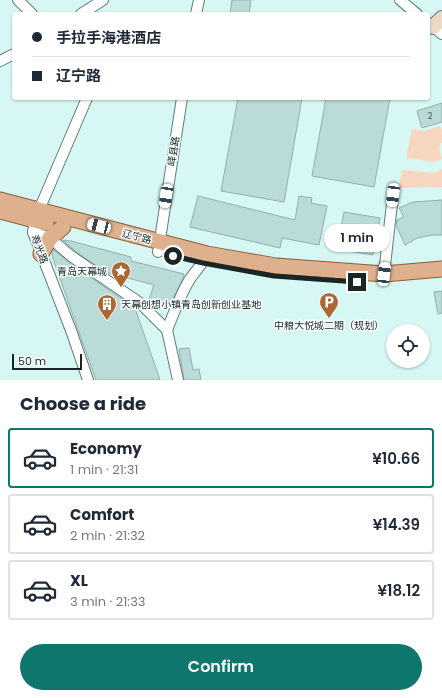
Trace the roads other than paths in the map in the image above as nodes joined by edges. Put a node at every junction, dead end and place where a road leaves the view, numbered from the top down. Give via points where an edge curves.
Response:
1 (18, 0) edge
2 (103, 0) edge
3 (199, 0) edge
4 (400, 0) edge
5 (30, 12) edge
6 (84, 12) edge
7 (196, 12) edge
8 (415, 12) edge
9 (12, 55) edge
10 (0, 62) edge
11 (86, 100) edge
12 (178, 100) edge
13 (393, 195) dead end
14 (0, 200) edge
15 (0, 211) edge
16 (35, 221) junction
17 (62, 227) junction
18 (50, 238) junction
19 (159, 247) junction
20 (41, 254) junction
21 (205, 258) junction
22 (442, 269) edge
23 (384, 274) junction
24 (442, 279) edge
25 (167, 330) junction
26 (88, 380) edge
27 (178, 380) edge

1 - 5 street
2 - 6 street
3 - 7 street
4 - 8 street
9 - 10 street
11 - 16 street
12 - 19 street, 峄县路
13 - 23 street
14 - 16 main road, 辽宁路
15 - 16 main road, 辽宁路
16 - 17 main road, 辽宁路
16 - 18 street
16 - 19 main road, 辽宁路
16 - 20 street, 寿光路
17 - 18 main road
17 - 19 main road, 辽宁路
18 - 20 main road
18 - 25 street via 71,256 140,303
19 - 21 main road, 辽宁路
20 - 26 street, 寿光路
21 - 23 main road, 辽宁路
21 - 24 main road, 辽宁路 via 274,276 371,283
21 - 25 street via 190,279
22 - 23 main road, 辽宁路
25 - 27 street

